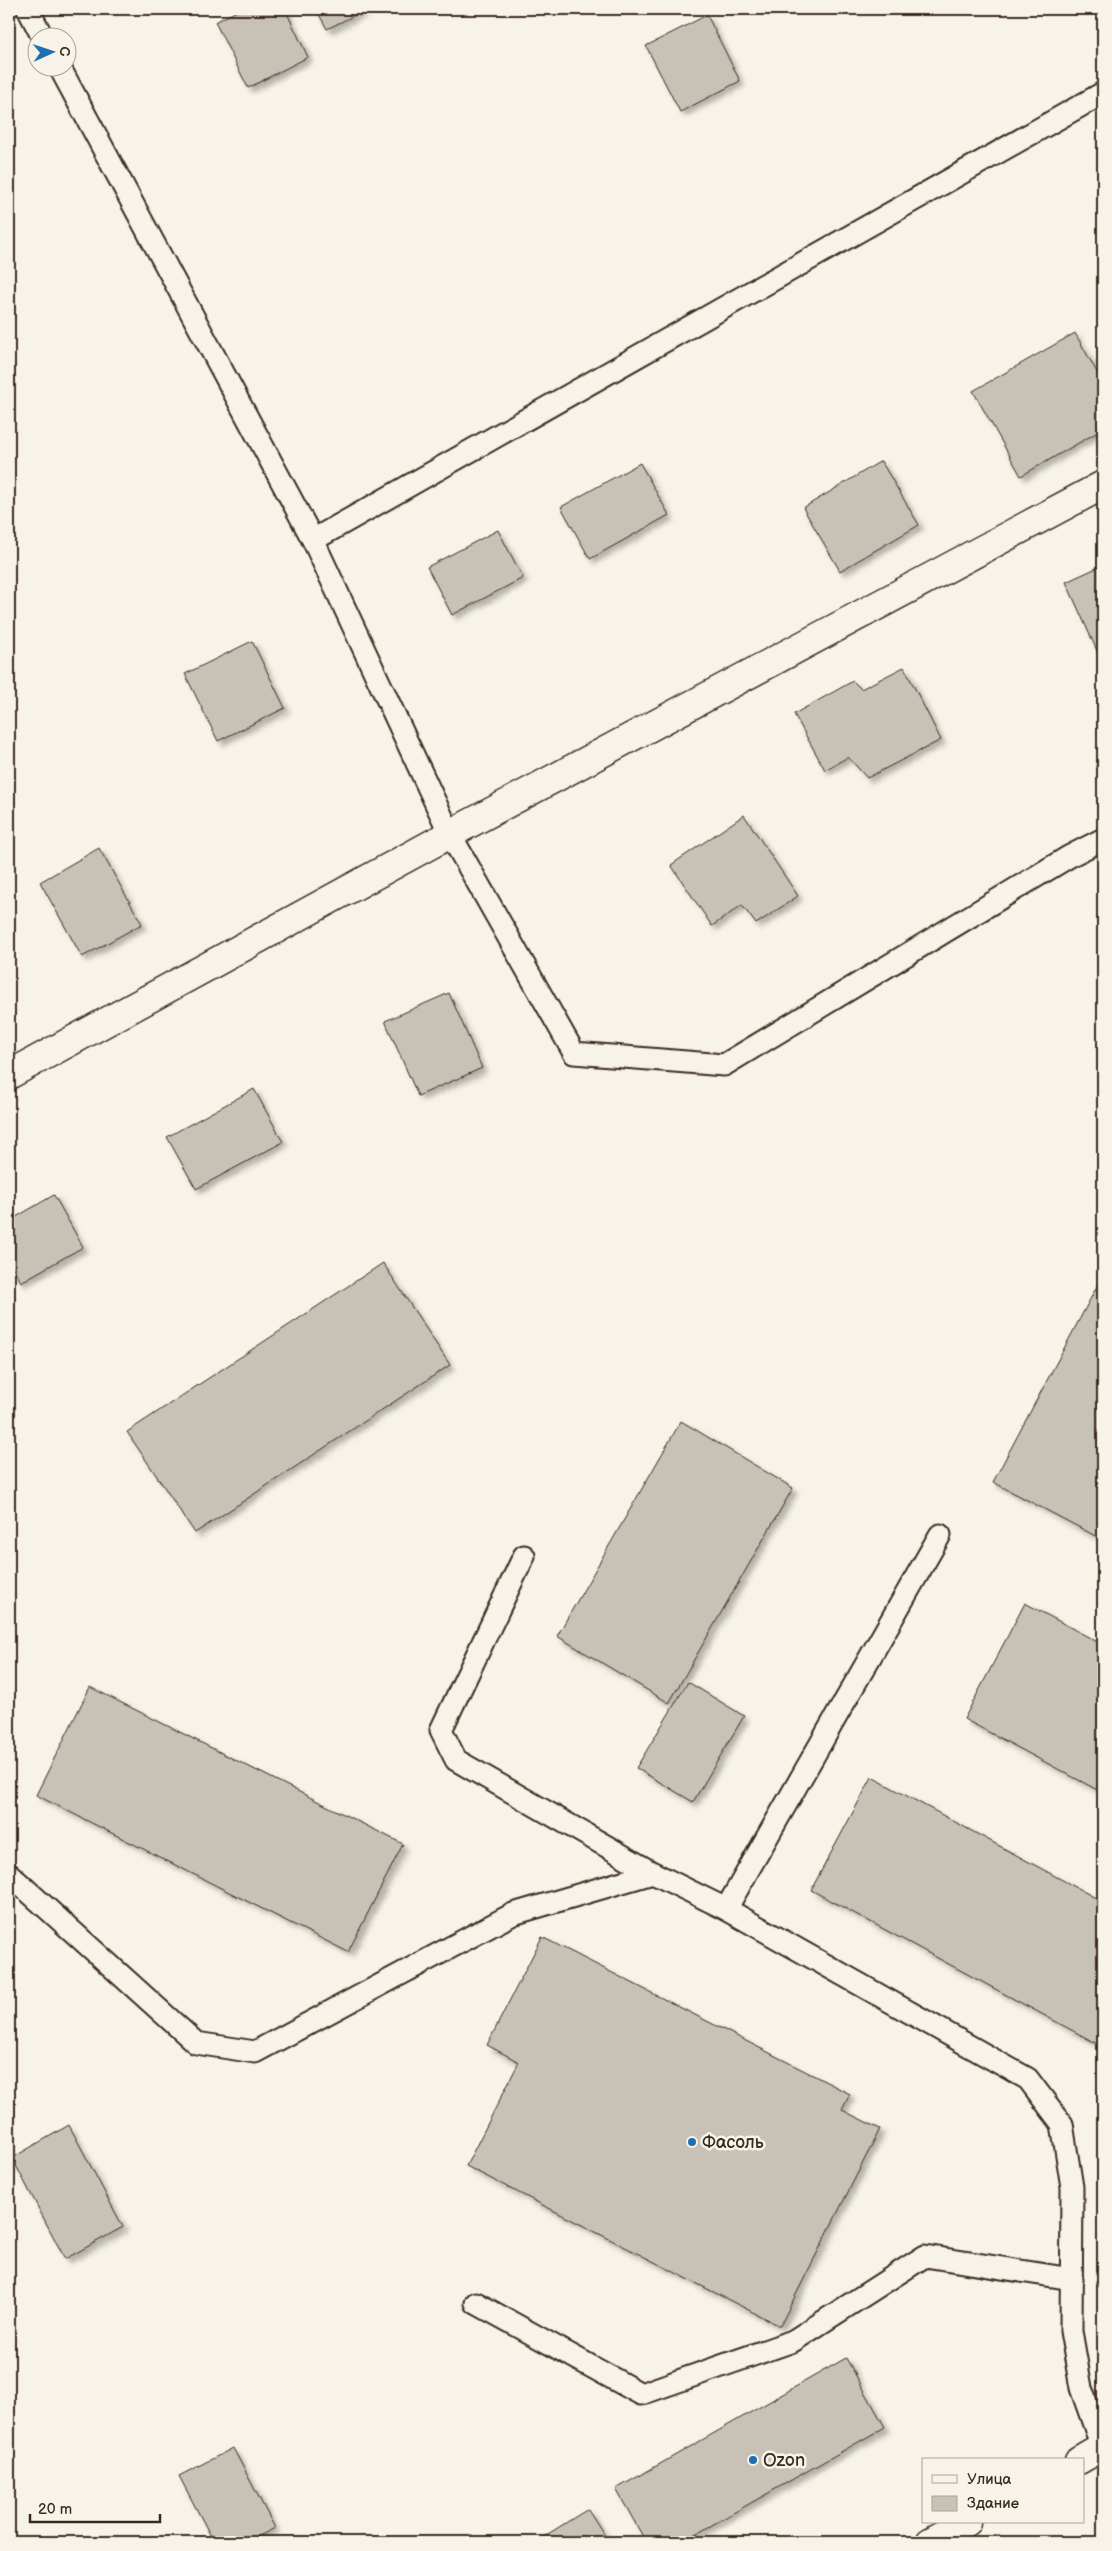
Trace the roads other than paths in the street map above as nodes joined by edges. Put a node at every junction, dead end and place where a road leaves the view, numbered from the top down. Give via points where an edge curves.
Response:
1 (28, 9) edge
2 (38, 28) edge
3 (65, 78) edge
4 (1103, 93) edge
5 (1103, 485) edge
6 (313, 540) junction
7 (450, 834) junction
8 (1103, 839) edge
9 (9, 1075) edge
10 (940, 1535) dead end
11 (524, 1556) dead end
12 (653, 1873) junction
13 (9, 1874) edge
14 (726, 1910) junction
15 (1072, 2279) junction
16 (476, 2303) dead end
17 (1103, 2446) edge
18 (1082, 2458) edge
19 (962, 2524) edge
20 (930, 2542) edge

1 - 2 lane
3 - 6 lane
4 - 6 lane
5 - 7 street
6 - 7 lane
7 - 8 lane via 574,1053 724,1065
7 - 9 street
10 - 14 lane
11 - 12 lane via 441,1730 456,1760
12 - 13 lane via 513,1914 255,2052 196,2043
12 - 14 lane
14 - 15 lane via 1028,2079 1062,2124 1072,2188
15 - 16 lane via 925,2256 793,2341 641,2394
15 - 17 lane via 1071,2331 1081,2388
17 - 18 street
19 - 20 street

